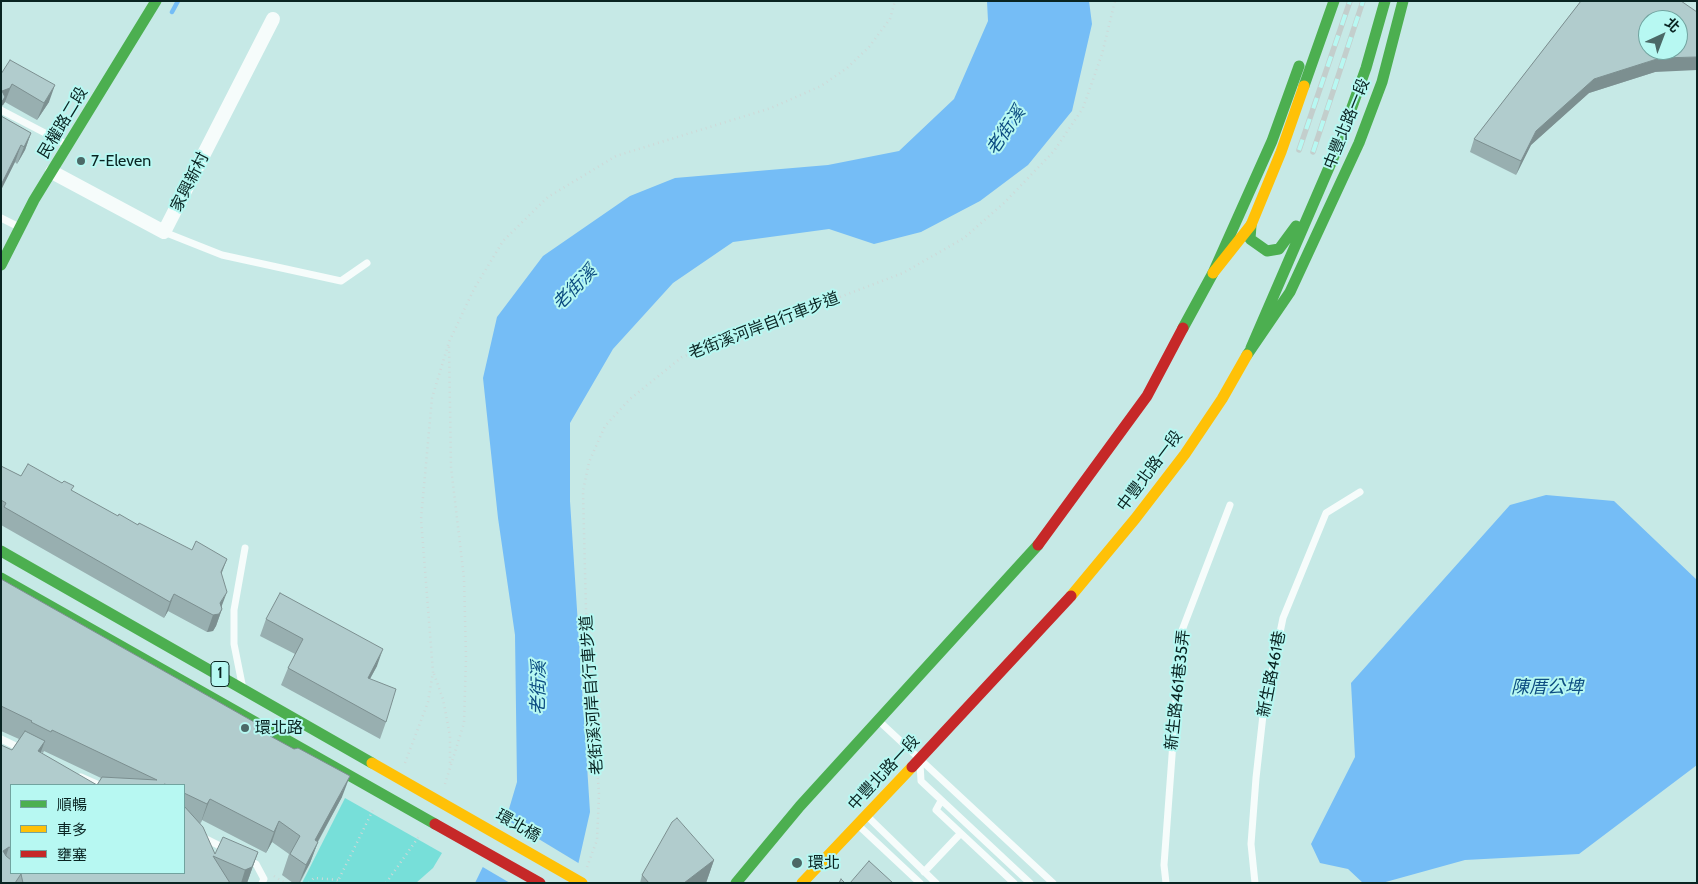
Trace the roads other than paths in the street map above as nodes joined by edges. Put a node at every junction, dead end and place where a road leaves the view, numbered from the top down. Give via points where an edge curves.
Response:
1 (156, 1) edge
2 (1323, 1) edge
3 (1334, 1) edge
4 (1386, 1) edge
5 (1403, 1) edge
6 (273, 18) dead end
7 (1, 110) edge
8 (68, 146) junction
9 (1337, 149) junction
10 (52, 172) junction
11 (1, 218) edge
12 (1251, 225) junction
13 (21, 229) junction
14 (164, 232) junction
15 (367, 263) dead end
16 (1, 265) edge
17 (1213, 273) junction
18 (1251, 348) junction
19 (1360, 492) dead end
20 (1230, 505) dead end
21 (245, 548) dead end
22 (1, 550) edge
23 (1, 578) edge
24 (243, 687) junction
25 (880, 721) junction
26 (1, 739) edge
27 (34, 755) edge
28 (919, 760) junction
29 (75, 774) edge
30 (93, 784) edge
31 (941, 801) junction
32 (867, 815) junction
33 (858, 825) junction
34 (192, 832) edge
35 (960, 834) junction
36 (232, 852) edge
37 (240, 856) edge
38 (924, 872) junction
39 (582, 879) edge
40 (262, 883) edge
41 (540, 883) edge
42 (736, 883) edge
43 (802, 883) edge
44 (920, 883) edge
45 (936, 883) edge
46 (1014, 883) edge
47 (1030, 883) edge
48 (1053, 883) edge
49 (1166, 883) edge
50 (1255, 883) edge

1 - 8 main road, 民權路二段
2 - 17 main road via 1272,141
3 - 12 main road via 1281,152
4 - 9 main road
5 - 18 main road, 中豐北路一段 via 1382,82 1359,143 1290,292
6 - 14 street, 家興新村
7 - 8 lane
8 - 10 main road, 民權路二段
9 - 12 main road via 1289,238 1279,249 1267,251 1250,239
9 - 18 main road
10 - 13 main road, 民權路二段
10 - 14 street, 家興新村
11 - 13 lane
12 - 17 main road
13 - 16 main road, 民權路二段
14 - 15 lane via 222,255 341,281
17 - 25 main road via 1147,396 1073,500 1028,558
18 - 28 main road, 中豐北路一段 via 1222,399 1135,519 1059,610
19 - 50 lane, 新生路461巷 via 1326,513 1283,618 1263,715 1256,778 1251,844
20 - 49 lane, 新生路461巷35弄 via 1181,633 1164,866
21 - 24 lane via 234,610 234,644
22 - 24 main road, 1
23 - 41 main road, 1 via 381,794 426,826
24 - 39 main road, 環北橋 / 1 via 398,777 440,795
25 - 28 lane
25 - 42 main road via 800,806
26 - 27 lane
28 - 31 lane via 921,781
28 - 32 main road, 中豐北路一段
28 - 48 lane
29 - 30 lane
31 - 35 lane via 936,810
31 - 47 lane
32 - 33 main road, 中豐北路一段
32 - 38 lane
33 - 43 main road, 中豐北路一段
33 - 44 lane
34 - 36 lane
35 - 38 lane
35 - 46 lane
37 - 40 lane via 256,864 264,879
38 - 45 lane

